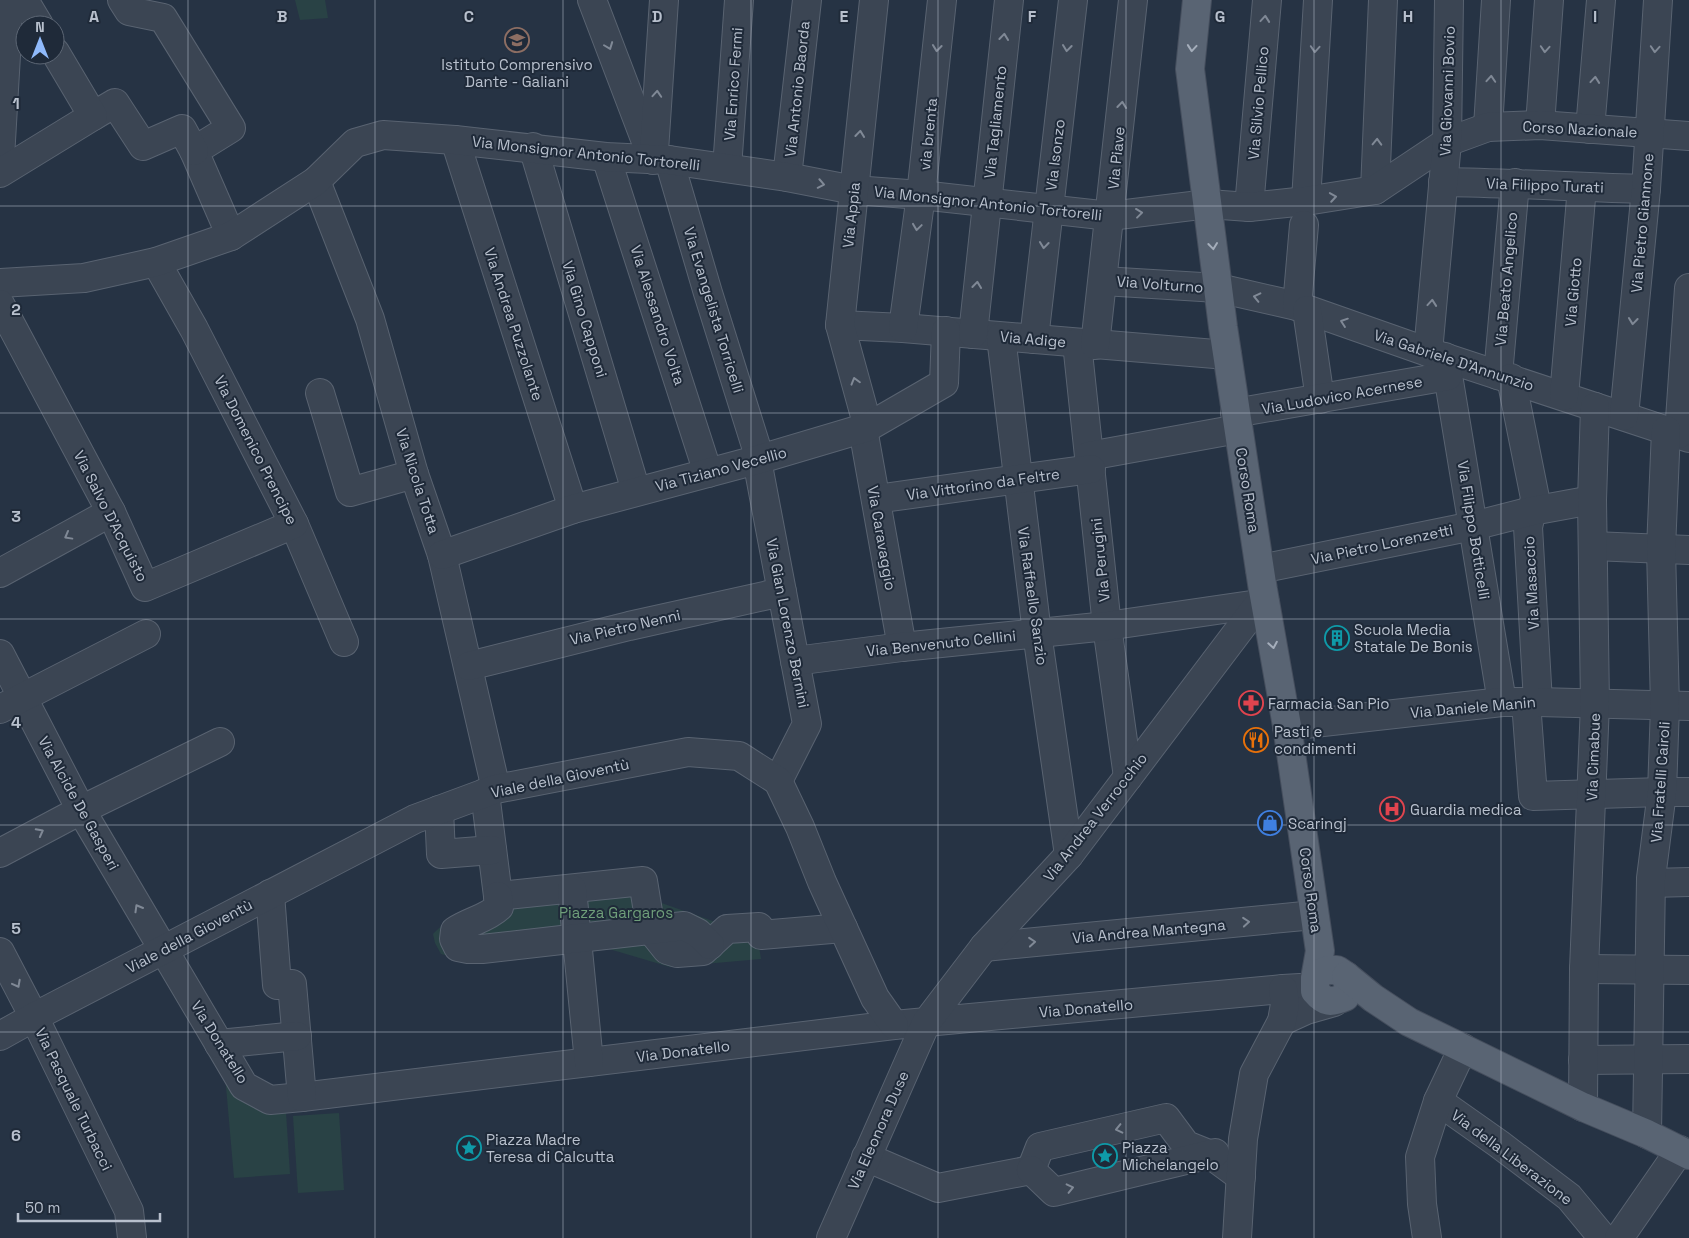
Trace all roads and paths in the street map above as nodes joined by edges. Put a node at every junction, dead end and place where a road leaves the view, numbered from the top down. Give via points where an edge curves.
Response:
1 (7, 0) edge
2 (24, 0) edge
3 (122, 0) edge
4 (592, 0) edge
5 (664, 0) edge
6 (739, 0) edge
7 (807, 0) edge
8 (874, 0) edge
9 (942, 0) edge
10 (1008, 0) edge
11 (1072, 0) edge
12 (1133, 0) edge
13 (1197, 0) edge
14 (1267, 0) edge
15 (1318, 0) edge
16 (1384, 0) edge
17 (1449, 0) edge
18 (1496, 0) edge
19 (1549, 0) edge
20 (1602, 0) edge
21 (1658, 0) edge
22 (33, 15) edge
23 (63, 65) edge
24 (92, 116) junction
25 (1540, 125) junction
26 (1488, 127) junction
27 (1590, 129) junction
28 (1649, 133) junction
29 (1689, 136) edge
30 (455, 140) junction
31 (1447, 142) junction
32 (533, 147) junction
33 (194, 150) junction
34 (606, 157) junction
35 (0, 158) edge
36 (661, 160) junction
37 (728, 168) junction
38 (0, 173) edge
39 (787, 177) junction
40 (316, 181) junction
41 (1443, 182) junction
42 (1515, 182) junction
43 (1582, 187) junction
44 (1646, 189) junction
45 (854, 190) junction
46 (1375, 190) junction
47 (922, 195) junction
48 (986, 203) junction
49 (1208, 204) junction
50 (1249, 207) junction
51 (1048, 209) junction
52 (1305, 213) junction
53 (1110, 216) junction
54 (230, 236) junction
55 (156, 262) junction
56 (1103, 281) junction
57 (0, 283) edge
58 (1218, 288) junction
59 (1689, 288) edge
60 (0, 304) edge
61 (1302, 308) junction
62 (840, 324) junction
63 (903, 328) junction
64 (959, 333) junction
65 (1001, 336) junction
66 (1034, 339) junction
67 (1086, 344) junction
68 (1227, 355) junction
69 (1440, 362) junction
70 (1505, 376) junction
71 (320, 393) dead end
72 (1564, 396) junction
73 (1320, 399) junction
74 (1595, 407) junction
75 (1624, 416) junction
76 (1237, 421) junction
77 (866, 428) junction
78 (1678, 434) edge
79 (758, 460) junction
80 (1090, 462) junction
81 (708, 473) junction
82 (414, 474) junction
83 (1018, 480) junction
84 (636, 491) junction
85 (876, 499) junction
86 (1592, 500) junction
87 (573, 509) junction
88 (1532, 511) junction
89 (111, 512) junction
90 (294, 524) junction
91 (1473, 526) junction
92 (1593, 546) junction
93 (1661, 549) junction
94 (1689, 550) edge
95 (442, 554) junction
96 (1260, 570) junction
97 (0, 573) edge
98 (782, 592) junction
99 (1262, 604) junction
100 (1107, 626) junction
101 (1037, 633) junction
102 (146, 634) dead end
103 (344, 642) dead end
104 (902, 647) junction
105 (0, 654) edge
106 (795, 661) junction
107 (469, 666) junction
108 (1522, 702) junction
109 (11, 703) edge
110 (1595, 704) junction
111 (1677, 706) edge
112 (1287, 726) junction
113 (220, 742) dead end
114 (1128, 777) junction
115 (778, 781) junction
116 (491, 791) junction
117 (1662, 792) junction
118 (1689, 792) edge
119 (1592, 795) junction
120 (81, 810) junction
121 (438, 810) junction
122 (492, 850) junction
123 (0, 853) edge
124 (1069, 855) junction
125 (1689, 882) edge
126 (1651, 883) junction
127 (572, 888) junction
128 (270, 894) junction
129 (498, 896) junction
130 (1314, 915) junction
131 (843, 928) junction
132 (651, 930) junction
133 (577, 938) junction
134 (984, 947) junction
135 (163, 950) junction
136 (0, 952) edge
137 (1584, 969) junction
138 (1651, 970) junction
139 (1689, 970) edge
140 (1283, 989) junction
141 (1329, 990) junction
142 (34, 1016) junction
143 (1282, 1021) junction
144 (926, 1023) junction
145 (894, 1025) junction
146 (0, 1036) edge
147 (296, 1036) junction
148 (219, 1044) junction
149 (1463, 1048) junction
150 (1648, 1058) junction
151 (1689, 1058) edge
152 (1583, 1060) junction
153 (589, 1062) junction
154 (302, 1097) junction
155 (1438, 1102) junction
156 (1583, 1107) junction
157 (1647, 1134) junction
158 (1243, 1140) junction
159 (1684, 1153) edge
160 (1211, 1155) junction
161 (866, 1157) junction
162 (1031, 1170) junction
163 (1241, 1177) junction
164 (132, 1238) edge
165 (832, 1238) edge
166 (1237, 1238) edge
167 (1427, 1238) edge
168 (1603, 1238) edge
169 (1619, 1238) edge

1 - 35 street
2 - 22 street
3 - 33 street via 129,11 163,18 230,128
4 -> 36 street, Via Evangelista Torricelli
36 -> 5 street
6 - 37 street, Via Enrico Fermi
7 - 39 street, Via Antonio Baorda
45 -> 8 street, Via Appia
9 -> 47 street, via brenta
48 -> 10 street, Via Tagliamento
11 -> 51 street, Via Isonzo
53 -> 12 street, Via Piave
13 -> 49 main road, Corso Roma via 1190,69
50 -> 14 street, Via Silvio Pellico
15 -> 52 street
46 -> 16 street
17 - 31 street, Via Giovanni Bovio
26 -> 18 street
19 -> 25 street
27 -> 20 street
21 -> 28 street, Via Pietro Giannone
23 - 24 street
24 - 33 street via 115,103 143,146 182,129
24 - 38 street
25 - 26 street, Corso Nazionale
25 - 27 street, Corso Nazionale
26 - 31 street, Corso Nazionale
27 - 28 street, Corso Nazionale
28 - 29 street, Corso Nazionale
28 - 44 street, Via Pietro Giannone
30 - 32 street, Via Monsignor Antonio Tortorelli
30 - 40 street, Via Monsignor Antonio Tortorelli via 383,135 355,143
30 - 87 street, Via Andrea Puzzolante
31 - 41 street, Via Giovanni Bovio
31 - 46 street, Corso Nazionale
32 - 34 street, Via Monsignor Antonio Tortorelli
32 - 84 street, Via Gino Capponi
33 - 54 street
34 - 36 street, Via Monsignor Antonio Tortorelli
34 - 81 street, Via Alessandro Volta
36 - 37 street, Via Monsignor Antonio Tortorelli
36 - 79 street, Via Evangelista Torricelli via 708,293
37 - 39 street, Via Monsignor Antonio Tortorelli
39 -> 45 street, Via Monsignor Antonio Tortorelli
40 - 54 street, Via Monsignor Antonio Tortorelli
40 - 82 street, Via Nicola Totta via 370,319
41 - 42 street, Via Filippo Turati
69 -> 41 street, Via Giovanni Bovio
42 - 43 street, Via Filippo Turati
42 - 70 street, Via Beato Angelico
43 - 44 street, Via Filippo Turati
43 - 72 street, Via Giotto
44 -> 75 street, Via Pietro Giannone
45 - 47 street, Via Monsignor Antonio Tortorelli
45 - 62 street, Via Appia
52 -> 46 street, Corso Nazionale
47 - 48 street, Via Monsignor Antonio Tortorelli
47 -> 63 street, via brenta
48 - 51 street, Via Monsignor Antonio Tortorelli
64 -> 48 street, Via Tagliamento
49 - 50 street
53 -> 49 street, Via Monsignor Antonio Tortorelli
49 -> 58 main road, Corso Roma
50 - 52 street, Corso Nazionale
51 - 53 street, Via Monsignor Antonio Tortorelli
51 -> 66 street, Via Isonzo
52 - 61 street
53 - 56 street, Via Piave
54 - 55 street, Via Monsignor Antonio Tortorelli
55 - 57 street, Via Monsignor Antonio Tortorelli via 84,278
55 - 90 street, Via Domenico Prencipe
56 - 58 street, Via Volturno
56 - 67 street, Via Piave
61 -> 58 street, Via Gabriele D'Annunzio
58 - 68 main road, Corso Roma
59 - 78 street, Via Fratelli Cairoli
60 - 89 street, Via Salvo D'Acquisto
69 -> 61 street, Via Gabriele D'Annunzio
61 - 73 street
62 - 63 street, Via Adige
77 -> 62 street, Via Appia
63 - 64 street, Via Adige
64 - 65 street, Via Adige
64 - 77 street, Via Tiziano Vecellio via 944,384
65 - 66 street, Via Adige
65 - 83 street, Via Raffaello Sanzio
66 - 67 street, Via Adige
67 - 68 street, Via Adige
67 - 80 street, Via Perugini
68 - 76 main road, Corso Roma
69 - 70 street, Via Gabriele D'Annunzio
69 - 73 street, Via Ludovico Acernese
69 - 91 street, Via Filippo Botticelli
70 - 72 street, Via Gabriele D'Annunzio
70 - 88 street, Via Masaccio via 1535,498
71 - 82 street via 350,492
72 - 74 street, Via Gabriele D'Annunzio
73 - 76 street, Via Ludovico Acernese
74 - 75 street, Via Gabriele D'Annunzio
74 - 86 street, Via Cimabue
75 - 78 street, Via Gabriele D'Annunzio
76 - 80 street, Via Vittorino da Feltre
76 - 96 main road, Corso Roma
77 - 79 street, Via Tiziano Vecellio
77 - 85 street, Via Caravaggio
78 - 93 street, Via Fratelli Cairoli
79 - 81 street, Via Tiziano Vecellio
79 - 98 street, Via Gian Lorenzo Bernini
80 - 83 street, Via Vittorino da Feltre
80 - 100 street, Via Perugini
81 - 84 street, Via Tiziano Vecellio
82 - 95 street, Via Nicola Totta
83 - 85 street, Via Vittorino da Feltre
83 - 101 street, Via Raffaello Sanzio
84 - 87 street, Via Tiziano Vecellio
85 - 104 street, Via Caravaggio
86 - 88 street, Via Pietro Lorenzetti
86 - 92 street, Via Cimabue
87 - 95 street, Via Tiziano Vecellio
88 - 91 street, Via Pietro Lorenzetti
88 - 108 street, Via Masaccio via 1528,527
89 - 90 street, Via Salvo D'Acquisto via 145,587
89 -> 97 street
90 - 103 street, Via Domenico Prencipe
91 - 96 street, Via Pietro Lorenzetti
91 - 108 street, Via Filippo Botticelli
92 - 93 street
92 - 110 street, Via Cimabue
93 - 94 street
93 - 111 street, Via Fratelli Cairoli
95 - 107 street, Via Nicola Totta
96 - 99 main road, Corso Roma
98 - 106 street, Via Gian Lorenzo Bernini
98 - 107 street, Via Pietro Nenni
99 - 100 street, Via Benvenuto Cellini
99 -> 112 main road, Corso Roma
99 - 114 street, Via Andrea Verrocchio
100 - 101 street, Via Benvenuto Cellini
100 - 114 street, Via Perugini
101 - 104 street, Via Benvenuto Cellini
101 - 124 street, Via Raffaello Sanzio
102 - 109 street
104 - 106 street, Via Benvenuto Cellini
105 - 109 street, Via Alcide De Gasperi
106 - 115 street, Via Gian Lorenzo Bernini via 807,724
107 - 116 street, Via Nicola Totta
108 - 110 street, Via Daniele Manin
108 - 112 street, Via Daniele Manin
108 - 119 street, Via Filippo Botticelli via 1533,796
109 - 120 street, Via Alcide De Gasperi
110 - 111 street, Via Daniele Manin
110 - 119 street, Via Cimabue
111 - 117 street, Via Fratelli Cairoli
112 - 130 main road, Corso Roma
113 - 120 street
114 - 124 street, Via Andrea Verrocchio
115 - 116 street, Viale della Gioventù via 739,756 688,752
115 - 131 street
116 - 121 street, Viale della Gioventù
116 - 122 street, Via Nicola Totta
117 - 118 street
117 - 119 street
117 - 126 street, Via Fratelli Cairoli
119 - 137 street, Via Cimabue
123 -> 120 street
135 -> 120 street, Via Alcide De Gasperi
121 - 122 street via 441,854
121 - 128 street, Viale della Gioventù
122 - 129 street, Via Nicola Totta
124 - 134 street, Via Andrea Verrocchio
125 - 126 street
126 - 138 street, Via Fratelli Cairoli
127 - 129 street
127 - 132 street via 643,881
127 - 133 street
128 - 135 street, Viale della Gioventù
128 - 147 street via 277,985 292,984
129 - 133 street via 499,907 491,914 455,931 454,939 458,946 482,949
134 -> 130 street, Via Andrea Mantegna
130 - 141 main road, Corso Roma
131 - 132 street via 760,935 759,926 727,929 703,951 677,954 667,950
131 - 145 street via 875,998
132 - 133 street
133 - 153 street
134 - 144 street, Via Andrea Verrocchio
135 - 142 street, Viale della Gioventù
135 - 148 street, Via Donatello
136 -> 142 street, Via Pasquale Turbacci
137 - 138 street
137 - 152 street, Via Cimabue
138 - 139 street
138 - 150 street, Via Fratelli Cairoli
140 - 141 street
140 - 143 street
140 - 144 street, Via Donatello
141 - 143 street via 1305,1010
141 - 149 main road via 1373,998 1409,1022
142 - 146 street, Viale della Gioventù
142 - 164 street, Via Pasquale Turbacci via 129,1211
143 - 158 street via 1254,1074
144 - 145 street, Via Donatello
144 - 161 street, Via Eleonora Duse
145 - 153 street, Via Donatello
147 - 148 street
147 - 154 street
148 - 154 street, Via Donatello via 244,1086 270,1100
149 - 155 street
149 - 156 main road
150 - 151 street
150 - 152 street
150 - 157 street, Via Fratelli Cairoli
152 - 156 street, Via Cimabue
153 - 154 street, Via Donatello
155 - 167 street via 1420,1157
155 - 168 street, Via della Liberazione via 1569,1197
156 - 157 main road
157 - 159 main road
158 - 160 street
158 - 163 street
159 - 169 street
162 -> 160 street via 1054,1192
160 -> 162 street via 1186,1145 1166,1118 1040,1147
160 - 163 street
161 - 162 street via 938,1188
161 - 165 street, Via Eleonora Duse
163 - 166 street

